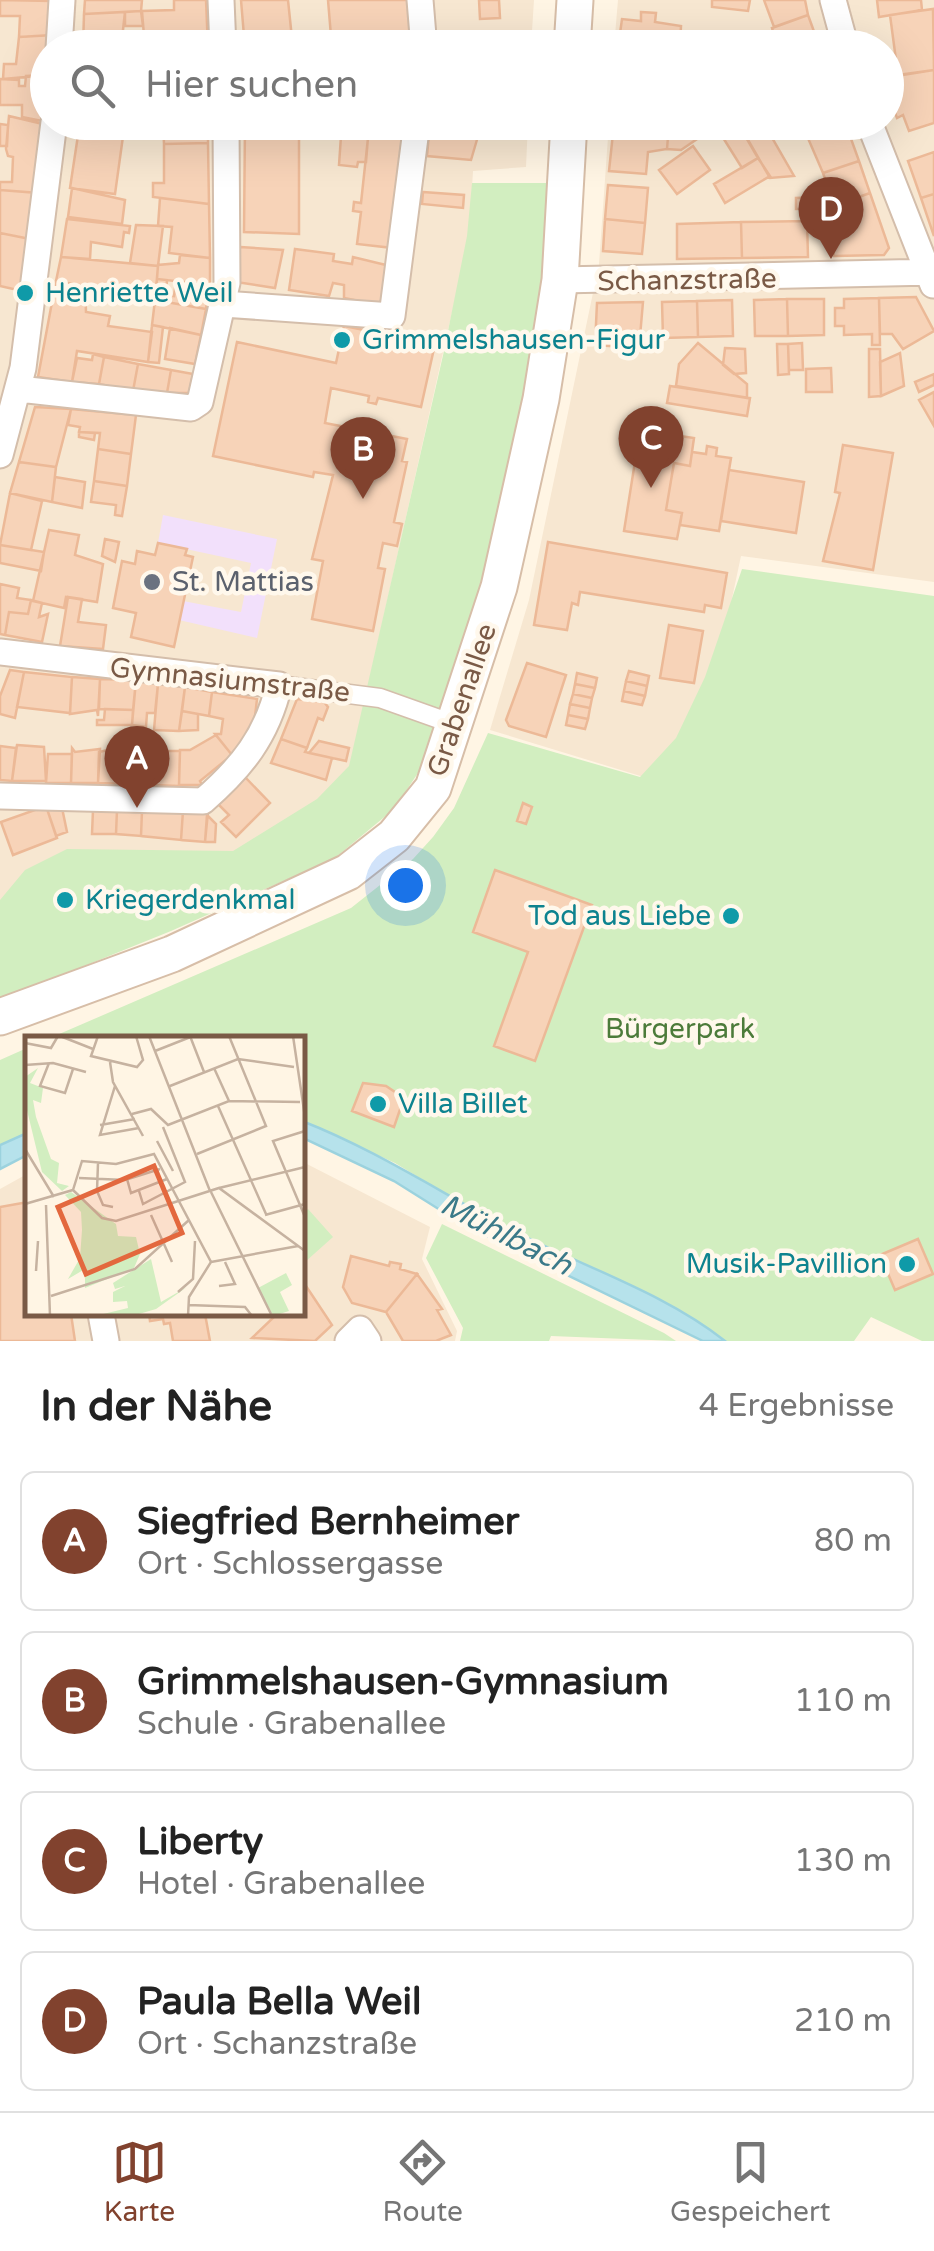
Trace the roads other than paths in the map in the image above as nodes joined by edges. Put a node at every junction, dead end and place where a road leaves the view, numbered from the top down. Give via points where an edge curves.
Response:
1 (62, 0) edge
2 (221, 0) edge
3 (420, 0) edge
4 (575, 0) edge
5 (832, 0) edge
6 (60, 30) edge
7 (222, 30) edge
8 (422, 30) edge
9 (573, 30) edge
10 (841, 30) edge
11 (52, 140) edge
12 (226, 140) edge
13 (415, 140) edge
14 (568, 140) edge
15 (875, 140) edge
16 (931, 276) edge
17 (560, 280) junction
18 (224, 304) junction
19 (19, 389) junction
20 (0, 455) edge
21 (0, 652) edge
22 (279, 685) junction
23 (456, 725) junction
24 (0, 796) edge
25 (0, 1017) edge
26 (102, 1316) edge
27 (106, 1341) edge
28 (348, 1341) edge
29 (368, 1341) edge

1 - 6 street
2 - 7 street
3 - 8 street
4 - 9 main road
5 - 10 street
11 - 19 street
12 - 18 street
13 - 18 street via 392,316
14 - 17 main road, Grabenallee
15 - 16 street
16 - 17 street, Schanzstraße
17 - 23 main road, Grabenallee via 499,588
18 - 19 street via 196,406
19 - 20 street
21 - 22 street, Gymnasiumstraße
22 - 23 street, Gymnasiumstraße via 380,698
22 - 24 street via 270,722 240,769 203,801
23 - 25 main road, Grabenallee via 433,788 394,836 348,872 172,954
26 - 27 street
28 - 29 street via 360,1329

